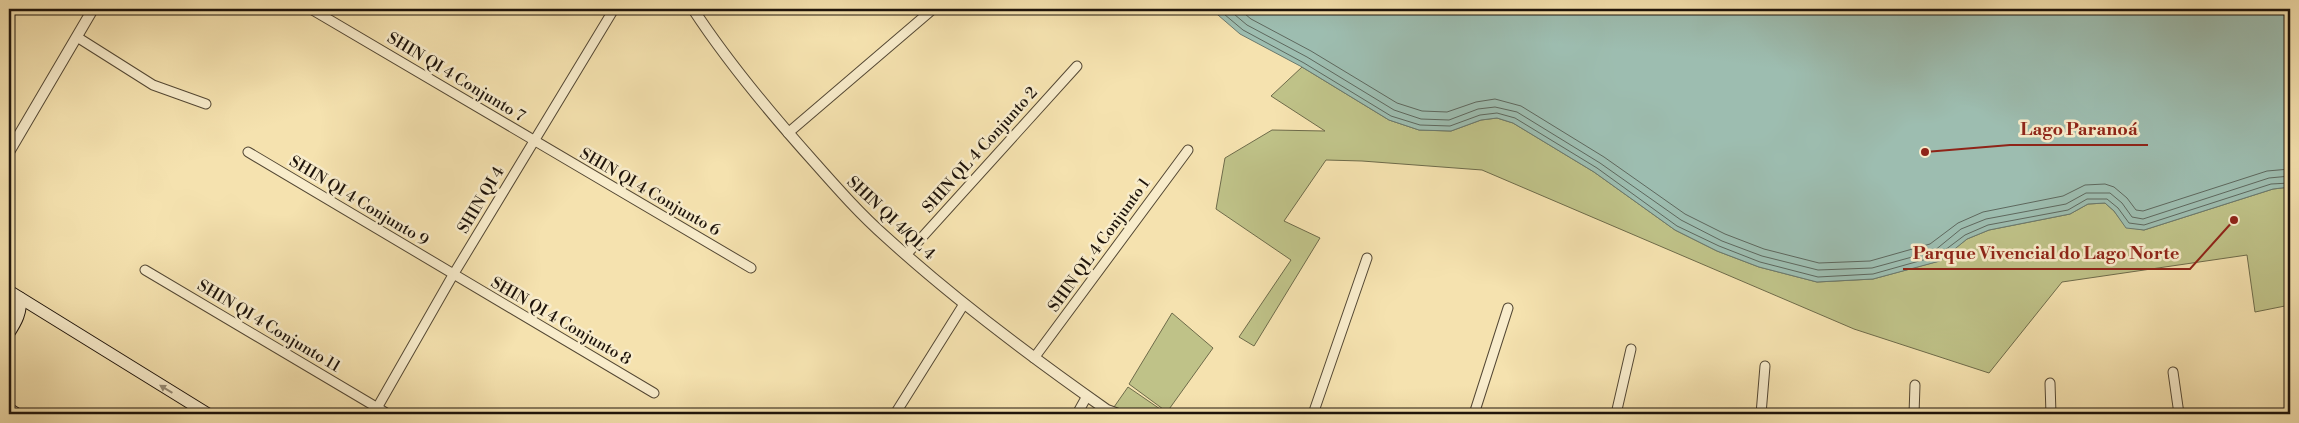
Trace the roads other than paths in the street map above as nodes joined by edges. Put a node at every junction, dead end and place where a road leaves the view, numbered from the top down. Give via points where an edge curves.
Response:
1 (93, 9) edge
2 (311, 9) edge
3 (614, 9) edge
4 (693, 9) edge
5 (933, 9) edge
6 (77, 37) junction
7 (1077, 66) dead end
8 (206, 104) dead end
9 (788, 133) junction
10 (534, 141) junction
11 (1188, 150) dead end
12 (9, 152) edge
13 (248, 152) dead end
14 (906, 255) junction
15 (1367, 258) dead end
16 (751, 268) dead end
17 (145, 270) dead end
18 (454, 275) junction
19 (9, 291) edge
20 (20, 298) junction
21 (964, 304) junction
22 (1508, 308) dead end
23 (9, 333) edge
24 (1631, 349) dead end
25 (1034, 358) junction
26 (1765, 366) dead end
27 (2173, 372) dead end
28 (2050, 383) dead end
29 (1916, 385) dead end
30 (654, 393) dead end
31 (1087, 396) junction
32 (377, 408) junction
33 (9, 409) edge
34 (1109, 412) edge
35 (17, 414) edge
36 (208, 414) edge
37 (388, 414) edge
38 (895, 414) edge
39 (1077, 414) edge
40 (1118, 414) edge
41 (1313, 414) edge
42 (1474, 414) edge
43 (1616, 414) edge
44 (1760, 414) edge
45 (1914, 414) edge
46 (2051, 414) edge
47 (2179, 414) edge

1 - 6 street
2 - 10 street, SHIN QI 4 Conjunto 7
3 - 10 street, SHIN QI 4
4 - 9 street, SHIN QI 4/QL 4 via 740,75
5 - 9 street
6 - 8 street via 153,85
6 - 12 street
7 - 14 street, SHIN QL 4 Conjunto 2
9 - 14 street, SHIN QI 4/QL 4 via 855,207
10 - 16 street, SHIN QI 4 Conjunto 6
10 - 18 street, SHIN QI 4
11 - 25 street, SHIN QL 4 Conjunto 1
13 - 18 street, SHIN QI 4 Conjunto 9
14 - 21 street, SHIN QI 4/QL 4
15 - 41 street
17 - 32 street, SHIN QI 4 Conjunto 11
18 - 30 street, SHIN QI 4 Conjunto 8
18 - 32 street, SHIN QI 4
19 - 20 main road
20 - 23 main road via 18,319
36 -> 20 main road
21 - 25 street, SHIN QI 4/QL 4
21 - 38 street
22 - 42 street
24 - 43 street
25 - 31 street, SHIN QI 4/QL 4
26 - 44 street
27 - 47 street
28 - 46 street
29 - 45 street
31 - 34 street, SHIN QI 4/QL 4
31 - 39 street
32 - 37 street, SHIN QI 4 Conjunto 11
33 - 35 main road
34 - 40 street, SHIN QI 4/QL 4

